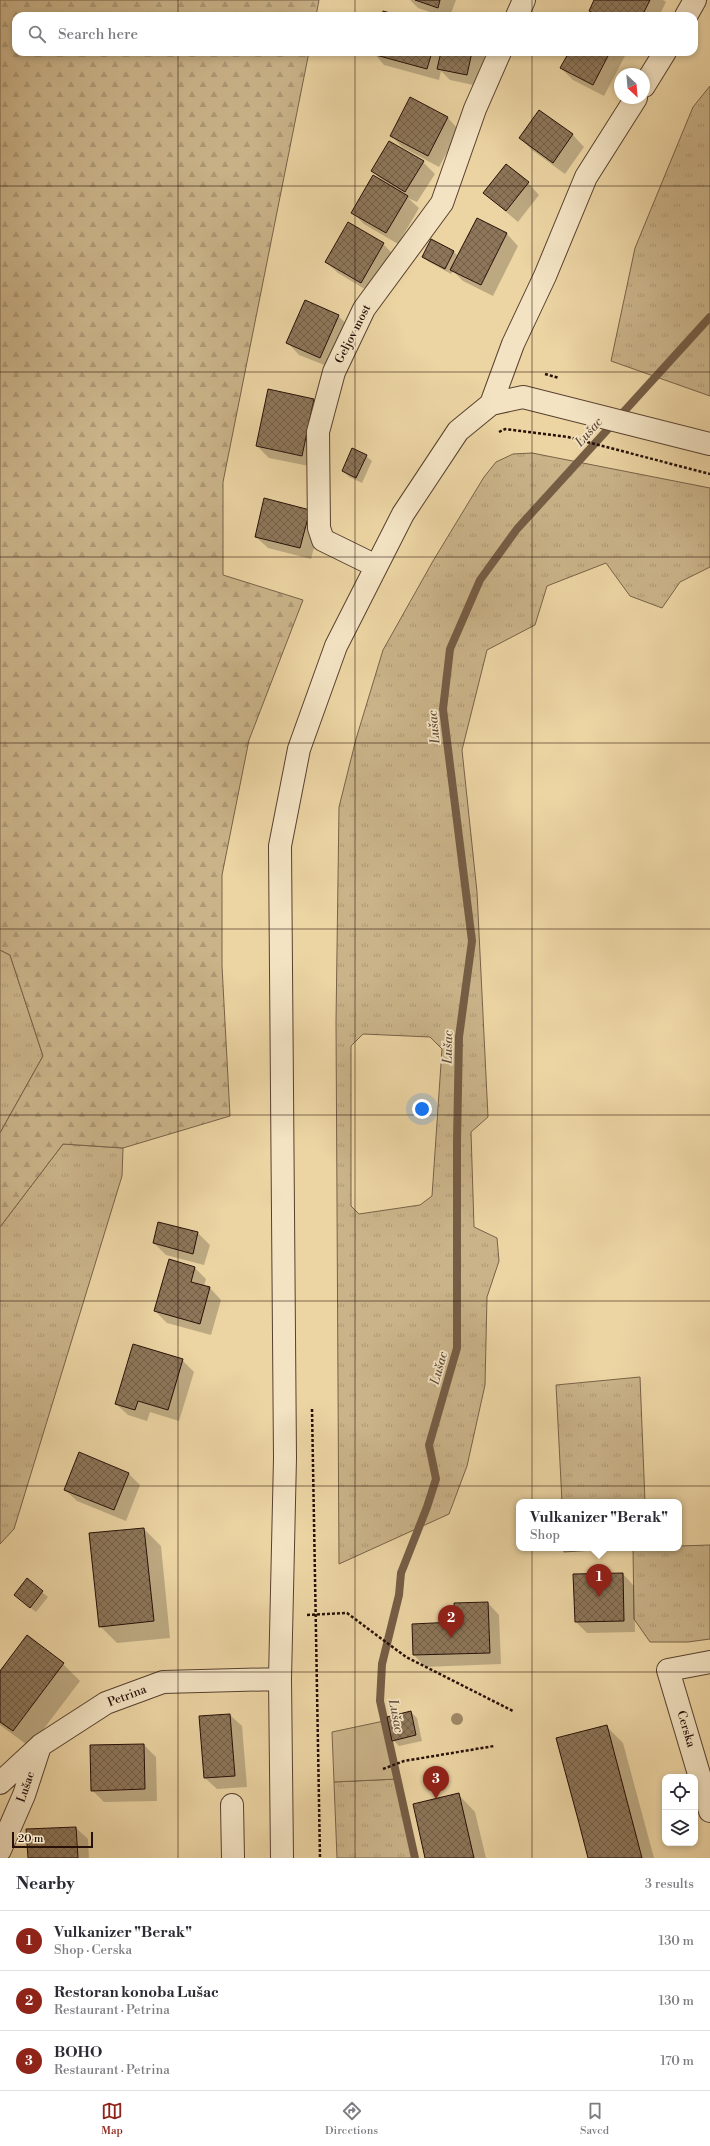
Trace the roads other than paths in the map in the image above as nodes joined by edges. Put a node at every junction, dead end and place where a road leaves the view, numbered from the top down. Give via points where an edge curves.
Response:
1 (524, 0) edge
2 (695, 0) edge
3 (519, 12) edge
4 (688, 12) edge
5 (498, 56) edge
6 (663, 56) edge
7 (650, 76) edge
8 (632, 104) edge
9 (491, 404) junction
10 (710, 444) edge
11 (376, 566) junction
12 (710, 1662) edge
13 (280, 1679) junction
14 (40, 1745) junction
15 (0, 1783) edge
16 (232, 1805) dead end
17 (710, 1811) edge
18 (0, 1850) edge
19 (233, 1858) edge
20 (282, 1858) edge

1 - 3 street
2 - 4 street
5 - 11 street, Geljov most via 475,109 442,203 364,309 334,372 318,432 319,528 323,540
6 - 7 street
8 - 9 street via 586,177 545,276 513,344
9 - 10 street via 523,397
9 - 11 street via 458,431 403,514
11 - 13 street via 336,646 299,749 280,846 285,1450
12 - 17 street, Cerska via 668,1670
13 - 14 street, Petrina via 163,1682 106,1703
13 - 20 street
14 - 15 street, Petrina
14 - 18 street, Lušac via 24,1795
16 - 19 street

